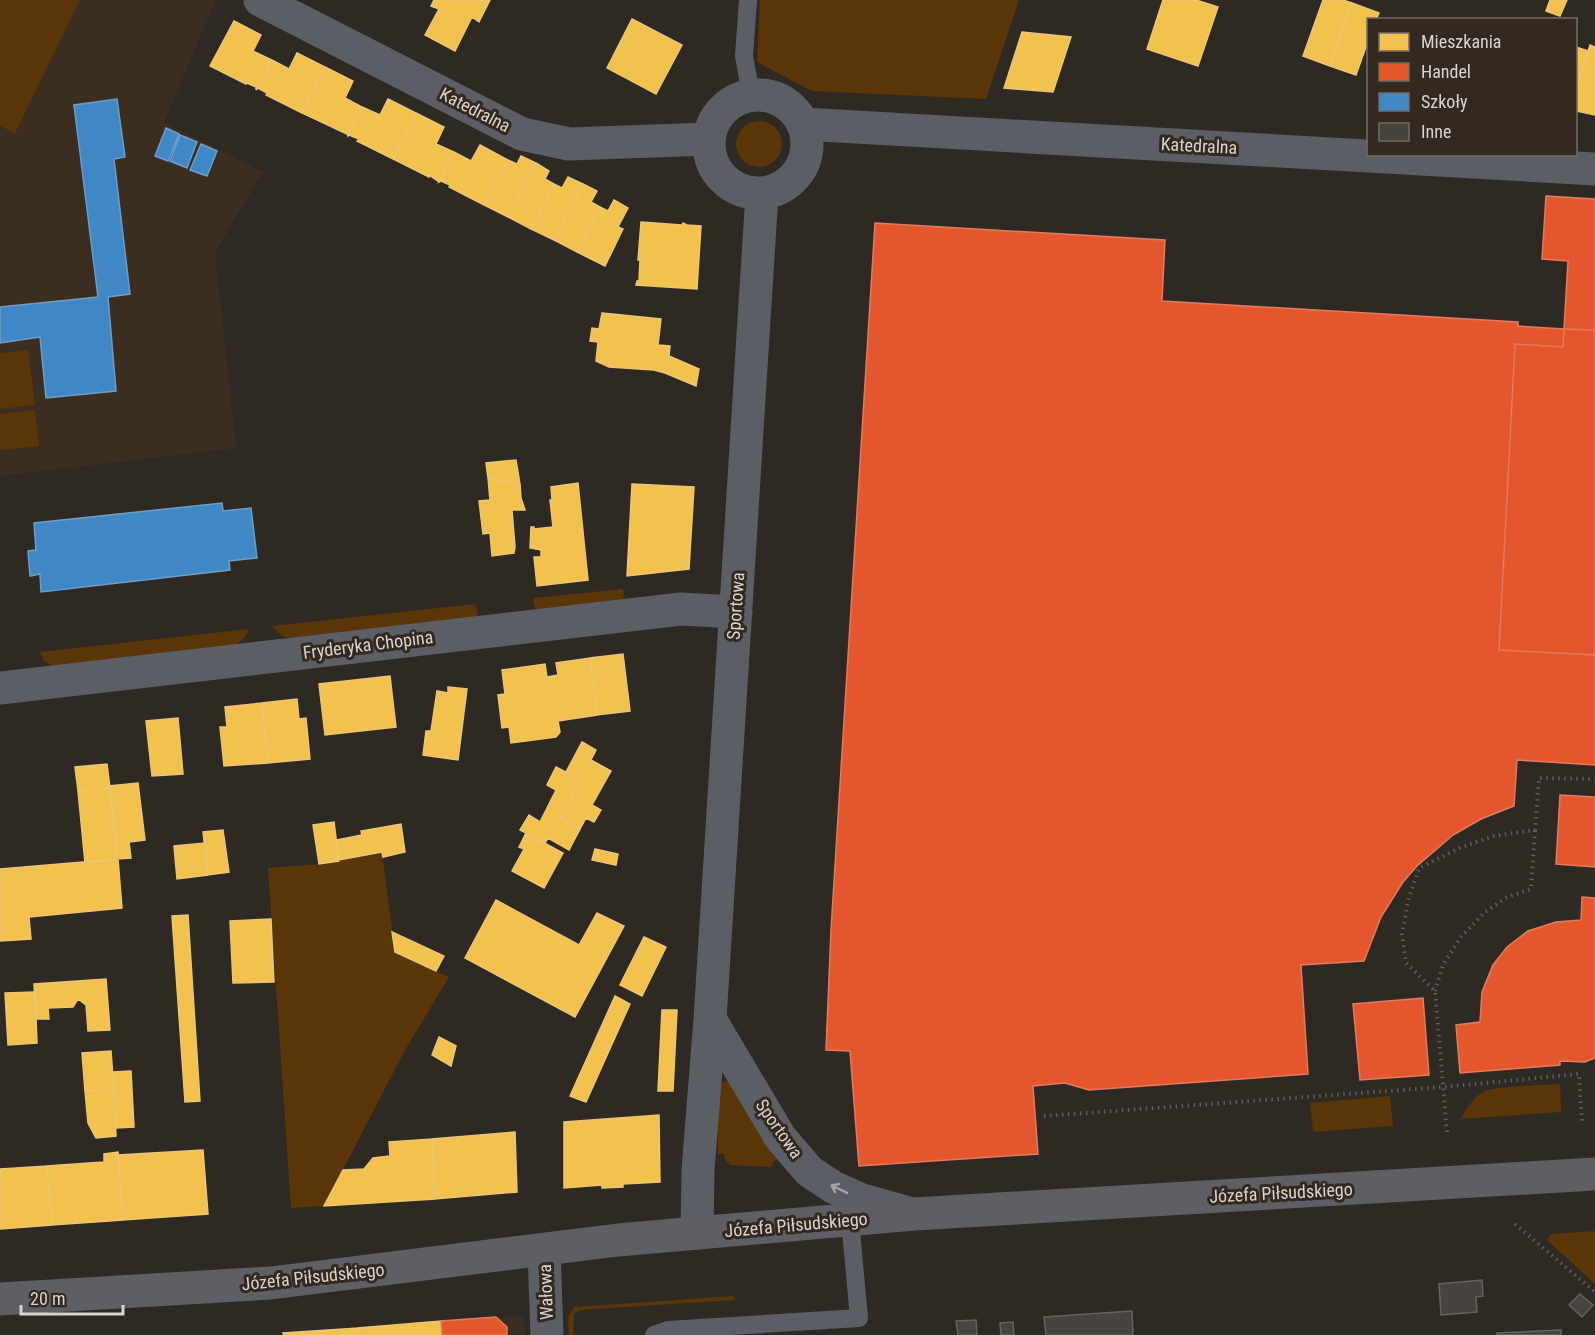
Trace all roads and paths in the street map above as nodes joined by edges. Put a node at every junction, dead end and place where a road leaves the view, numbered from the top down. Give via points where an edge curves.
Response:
1 (260, 0) edge
2 (748, 0) edge
3 (751, 95) junction
4 (803, 124) junction
5 (709, 139) junction
6 (1595, 169) edge
7 (762, 193) junction
8 (736, 612) junction
9 (0, 688) edge
10 (1595, 779) edge
11 (1535, 830) junction
12 (1436, 991) junction
13 (710, 1019) junction
14 (1443, 1087) junction
15 (1044, 1116) dead end
16 (1582, 1123) dead end
17 (1447, 1132) dead end
18 (1595, 1174) edge
19 (914, 1214) junction
20 (850, 1220) junction
21 (1515, 1224) dead end
22 (697, 1233) junction
23 (544, 1250) junction
24 (1595, 1292) edge
25 (0, 1299) edge
26 (547, 1335) edge
27 (654, 1335) edge

1 - 5 street, Katedralna via 522,134 569,144
2 - 3 lane via 744,56
3 - 4 street via 775,98 786,104
3 - 5 street via 733,102 722,112
4 - 6 street, Katedralna
4 - 7 street via 807,147 801,169 791,182
5 - 7 street via 712,160 723,179 748,192
7 - 8 street, Sportowa
8 - 9 street, Fryderyka Chopina via 681,609
8 - 13 street, Sportowa
10 - 11 path via 1539,778
11 - 12 path via 1531,889 1507,897 1484,913 1461,937 1443,965
11 - 12 path via 1494,836 1419,868 1402,934 1406,963
12 - 14 path
19 -> 13 street, Sportowa via 862,1200 809,1171 780,1137
13 - 22 street, Sportowa
14 - 15 path
14 - 16 path via 1579,1074
14 - 17 path
18 - 19 main road, Józefa Piłsudskiego
19 - 20 main road, Józefa Piłsudskiego
20 - 22 main road, Józefa Piłsudskiego
20 - 27 lane via 859,1318 668,1330
21 - 24 path
22 - 23 main road, Józefa Piłsudskiego
23 - 25 main road, Józefa Piłsudskiego via 271,1283
23 - 26 street, Wałowa

